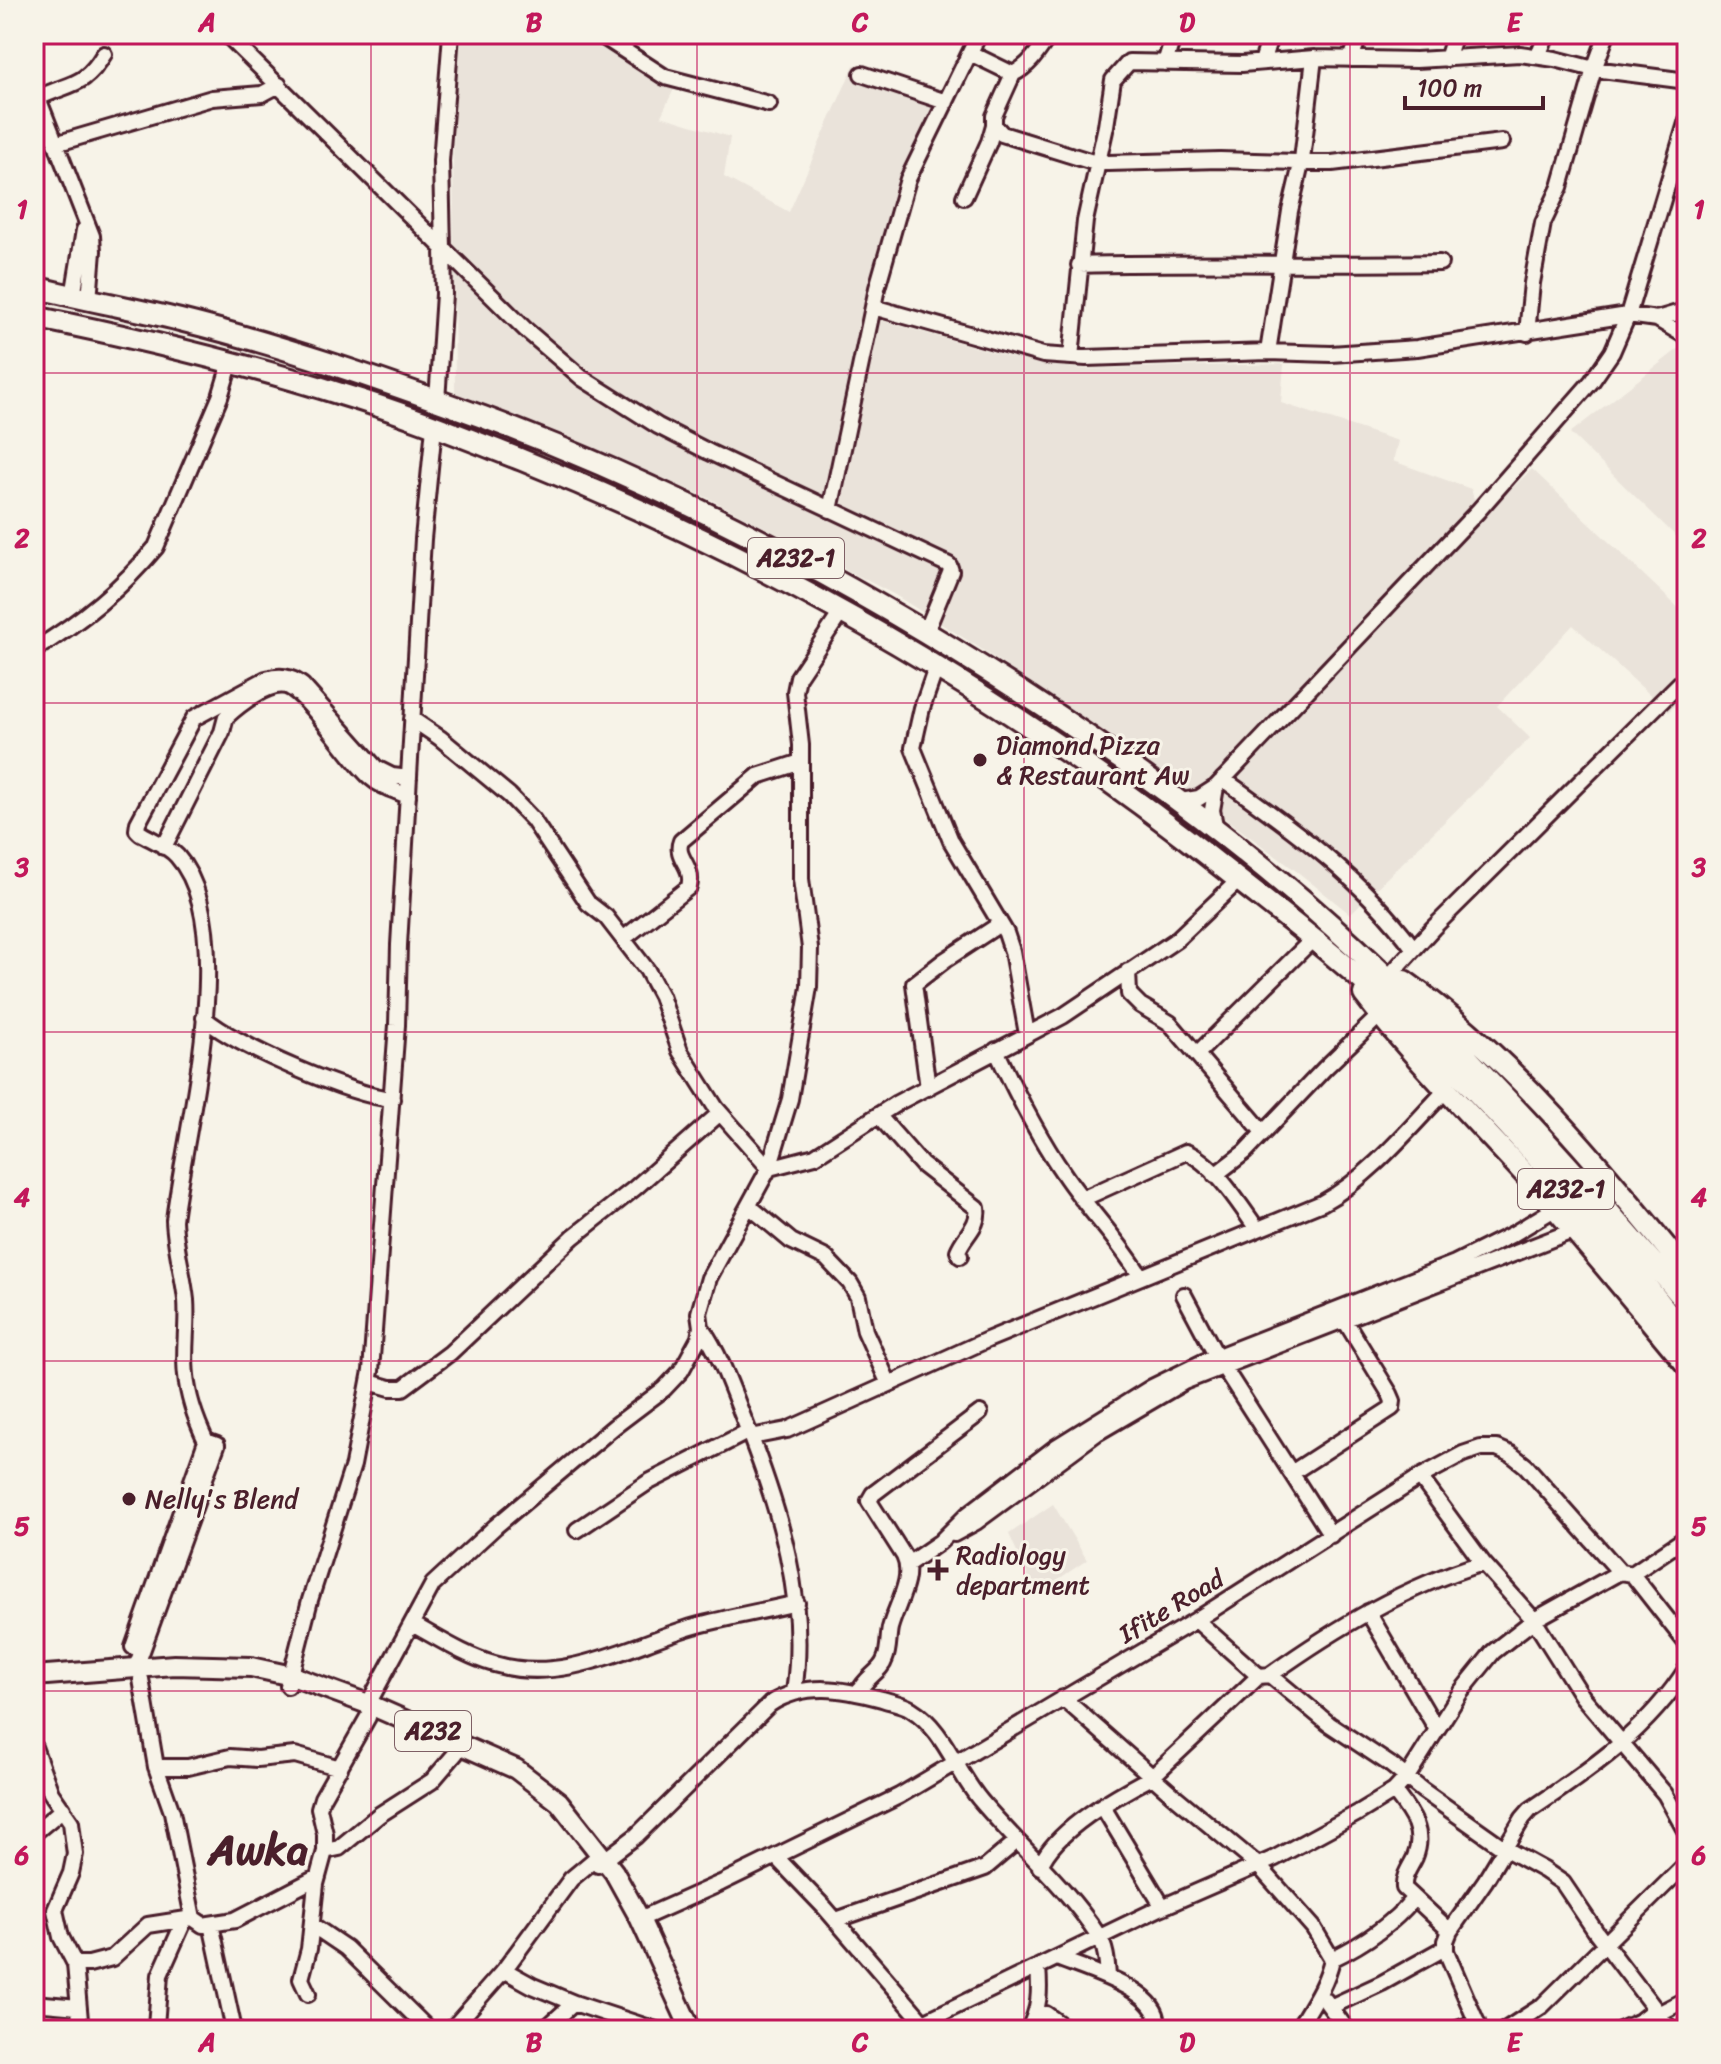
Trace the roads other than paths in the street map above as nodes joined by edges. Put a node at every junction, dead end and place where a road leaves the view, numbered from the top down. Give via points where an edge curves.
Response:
1 (226, 34) edge
2 (451, 34) edge
3 (599, 34) edge
4 (979, 34) edge
5 (1050, 34) edge
6 (1174, 34) edge
7 (1271, 34) edge
8 (1360, 34) edge
9 (1455, 34) edge
10 (1547, 34) edge
11 (1607, 34) edge
12 (970, 53) junction
13 (104, 54) dead end
14 (1538, 56) junction
15 (1314, 58) junction
16 (1351, 59) junction
17 (1447, 59) junction
18 (1262, 62) junction
19 (1165, 63) junction
20 (1594, 69) junction
21 (862, 74) dead end
22 (1013, 74) junction
23 (1687, 81) edge
24 (279, 85) junction
25 (38, 98) junction
26 (946, 102) junction
27 (769, 104) dead end
28 (1687, 120) edge
29 (994, 125) junction
30 (1502, 142) dead end
31 (55, 144) junction
32 (1302, 160) junction
33 (1096, 163) junction
34 (964, 197) dead end
35 (443, 250) junction
36 (1282, 262) junction
37 (1440, 263) dead end
38 (1079, 265) junction
39 (34, 287) edge
40 (81, 299) junction
41 (873, 307) junction
42 (1687, 310) edge
43 (1628, 315) junction
44 (34, 317) edge
45 (1657, 319) junction
46 (1527, 333) junction
47 (1687, 337) edge
48 (1268, 352) junction
49 (1071, 357) junction
50 (230, 364) junction
51 (437, 401) junction
52 (434, 427) junction
53 (830, 510) junction
54 (842, 611) junction
55 (926, 632) junction
56 (34, 650) edge
57 (937, 665) junction
58 (1687, 676) edge
59 (412, 719) junction
60 (801, 762) junction
61 (409, 778) junction
62 (1220, 783) junction
63 (408, 796) junction
64 (1181, 801) junction
65 (1216, 830) junction
66 (164, 847) junction
67 (1239, 880) junction
68 (1000, 924) junction
69 (623, 939) junction
70 (1312, 940) junction
71 (1355, 947) junction
72 (1414, 949) junction
73 (1339, 963) junction
74 (1128, 971) junction
75 (1392, 973) junction
76 (1380, 1015) junction
77 (204, 1018) junction
78 (220, 1032) junction
79 (1027, 1034) junction
80 (202, 1036) junction
81 (1441, 1044) junction
82 (996, 1050) junction
83 (1197, 1054) junction
84 (928, 1088) junction
85 (1446, 1090) junction
86 (392, 1099) junction
87 (720, 1113) junction
88 (878, 1115) junction
89 (1263, 1132) junction
90 (769, 1168) junction
91 (1215, 1175) junction
92 (1082, 1199) junction
93 (749, 1206) junction
94 (1556, 1208) junction
95 (1530, 1225) junction
96 (1257, 1229) junction
97 (1575, 1230) junction
98 (1502, 1239) junction
99 (1539, 1245) junction
100 (960, 1256) dead end
101 (1510, 1257) junction
102 (1687, 1273) edge
103 (1141, 1277) junction
104 (1184, 1295) dead end
105 (1687, 1303) edge
106 (1341, 1315) junction
107 (701, 1327) junction
108 (1687, 1337) edge
109 (1220, 1361) junction
110 (1686, 1361) edge
111 (369, 1382) junction
112 (889, 1384) junction
113 (980, 1413) dead end
114 (750, 1434) junction
115 (1293, 1472) junction
116 (1420, 1477) junction
117 (577, 1530) dead end
118 (1331, 1535) junction
119 (1687, 1537) edge
120 (1483, 1563) junction
121 (908, 1564) junction
122 (1626, 1573) junction
123 (797, 1603) junction
124 (1368, 1612) junction
125 (1196, 1620) junction
126 (1534, 1620) junction
127 (412, 1624) junction
128 (1687, 1644) edge
129 (1687, 1668) edge
130 (133, 1673) junction
131 (34, 1676) edge
132 (1265, 1676) junction
133 (290, 1681) junction
134 (34, 1684) edge
135 (794, 1692) junction
136 (858, 1693) junction
137 (1063, 1698) junction
138 (368, 1711) junction
139 (1436, 1728) junction
140 (1622, 1740) junction
141 (34, 1747) edge
142 (456, 1753) junction
143 (954, 1763) junction
144 (156, 1767) junction
145 (340, 1768) junction
146 (1152, 1777) junction
147 (1407, 1777) junction
148 (1394, 1791) junction
149 (1103, 1807) junction
150 (63, 1809) junction
151 (34, 1833) edge
152 (1687, 1834) edge
153 (1017, 1841) junction
154 (1504, 1848) junction
155 (325, 1851) junction
156 (776, 1857) junction
157 (600, 1859) junction
158 (1687, 1863) edge
159 (1259, 1866) junction
160 (1040, 1867) junction
161 (318, 1877) junction
162 (1413, 1899) junction
163 (1163, 1907) junction
164 (189, 1918) junction
165 (640, 1919) junction
166 (836, 1920) junction
167 (211, 1924) junction
168 (312, 1925) junction
169 (1450, 1931) junction
170 (1099, 1937) junction
171 (1605, 1943) junction
172 (1445, 1948) junction
173 (1057, 1958) junction
174 (1332, 1959) junction
175 (75, 1964) junction
176 (1038, 1967) junction
177 (504, 1970) junction
178 (1108, 1976) junction
179 (1320, 1993) junction
180 (308, 1994) dead end
181 (1687, 1999) edge
182 (34, 2003) edge
183 (574, 2003) junction
184 (78, 2007) junction
185 (1330, 2007) junction
186 (1656, 2012) junction
187 (1037, 2015) junction
188 (927, 2026) edge
189 (1479, 2026) edge
190 (1162, 2027) edge
191 (79, 2030) edge
192 (159, 2030) edge
193 (234, 2030) edge
194 (429, 2030) edge
195 (454, 2030) edge
196 (544, 2030) edge
197 (656, 2030) edge
198 (682, 2030) edge
199 (691, 2030) edge
200 (907, 2030) edge
201 (1028, 2030) edge
202 (1068, 2030) edge
203 (1297, 2030) edge
204 (1347, 2030) edge
205 (1455, 2030) edge
206 (1505, 2030) edge
207 (1620, 2030) edge
208 (1671, 2030) edge

1 - 24 street
2 - 35 street via 441,161
3 - 27 street via 665,77
4 - 12 street
5 - 22 street via 1034,59
6 - 19 street
7 - 18 street
8 - 16 street
9 - 17 street
10 - 14 street
11 - 20 street
12 - 22 street
12 - 26 street
13 - 25 street via 84,79
14 - 17 street
14 - 20 street
15 - 16 street
15 - 18 street
15 - 32 street
16 - 17 street
18 - 19 street
19 - 33 street via 1129,62 1120,69 1110,91
20 - 23 street
20 - 46 street via 1560,187 1543,223
21 - 26 street
22 - 29 street
24 - 31 street via 262,94 212,98
24 - 35 street
25 - 31 street
25 - 40 street via 84,228
26 - 41 street via 908,179
28 - 43 street
29 - 33 street via 1002,134
29 - 34 street
30 - 32 street via 1332,163
31 - 40 street via 92,236
32 - 33 street
32 - 36 street
33 - 38 street
35 - 51 street
35 - 53 street via 582,378 671,432
36 - 37 street
36 - 38 street
36 - 48 street
38 - 49 street
39 - 40 highway, A232-1
40 - 51 highway, A232-1 via 212,329
41 - 49 street via 1030,351
41 - 53 street
42 - 45 street
43 - 45 street
43 - 46 street
43 - 62 street via 1592,381 1540,441
44 - 50 highway, A232-1
45 - 47 street
46 - 48 street via 1417,348
48 - 49 street
50 - 52 highway, A232-1 via 341,394
50 - 56 street via 156,547 89,612
51 - 55 highway, A232-1 via 684,503
52 - 54 highway, A232-1 via 652,516
52 - 59 street
53 - 55 street via 949,565
54 - 57 highway, A232-1
54 - 60 street via 798,677
55 - 64 highway, A232-1
57 - 67 highway, A232-1 via 1085,763
57 - 68 street via 913,748 951,841
58 - 72 street
59 - 61 street
59 - 69 street via 533,820 588,903
60 - 69 street via 758,776 681,841 679,851 691,874 689,887
60 - 90 street via 801,879 809,987 790,1099
61 - 63 street
61 - 66 street via 376,768 302,685 276,676 194,718 138,823 137,830
62 - 64 street via 1199,798
62 - 65 street via 1212,810
62 - 72 street via 1334,862
63 - 66 street via 367,775 304,701 283,685 269,688 226,717
63 - 86 street
64 - 65 highway, A232-1
65 - 71 highway, A232-1
66 - 77 street via 186,869 204,914
67 - 70 highway, A232-1
67 - 74 street via 1176,940
68 - 79 street via 1012,951
68 - 84 street via 914,984
69 - 87 street via 647,970 680,1051
70 - 73 highway, A232-1
70 - 83 street
71 - 75 highway
71 - 81 highway, A232-1
72 - 75 street
73 - 76 highway
73 - 81 highway, A232-1
74 - 79 street
74 - 83 street via 1129,994 1170,1023
75 - 102 highway via 1484,1045 1600,1169
76 - 85 highway
76 - 89 street
77 - 78 street
77 - 80 street
78 - 80 street
78 - 86 street via 355,1092
79 - 82 street
80 - 130 street via 174,1220 186,1300 185,1373 193,1410 212,1443
81 - 105 highway, A232-1 via 1535,1127
81 - 108 highway, A232-1
82 - 84 street
82 - 92 street via 1038,1134
83 - 89 street
84 - 88 street
85 - 94 highway
85 - 96 street via 1337,1195
86 - 111 street
87 - 90 street
87 - 111 street via 573,1237 450,1353 403,1388
88 - 90 street via 815,1156
88 - 100 street via 922,1165 977,1208 976,1223 959,1246
89 - 91 street
90 - 93 street
91 - 92 street via 1186,1152
91 - 96 street
92 - 103 street
93 - 107 street via 709,1278 699,1313
93 - 112 street via 791,1241 826,1258 850,1283
94 - 95 street
94 - 97 highway
95 - 98 street
95 - 99 street
96 - 103 street
97 - 99 street
97 - 110 highway
98 - 101 street
98 - 106 street
99 - 101 street
101 - 106 street
103 - 112 street
104 - 109 street
106 - 109 street
106 - 115 street via 1390,1394 1392,1408
107 - 114 street
107 - 127 street via 681,1371 664,1389 451,1566 433,1584
109 - 115 street
109 - 121 street via 1152,1387 1056,1447
111 - 133 street via 353,1465
112 - 114 street via 787,1430
113 - 121 street via 869,1501
114 - 117 street via 647,1483
114 - 123 street
115 - 118 street
116 - 118 street, Ifite Road
116 - 120 street
116 - 122 street, Ifite Road via 1481,1448 1511,1454
118 - 125 street, Ifite Road
119 - 122 street
120 - 124 street
120 - 126 street
121 - 136 street via 886,1658
122 - 126 street
122 - 128 street, Ifite Road
123 - 127 street via 694,1627 570,1668 539,1671 496,1665
123 - 135 street
124 - 132 street
124 - 139 street
125 - 132 street
125 - 137 street, Ifite Road
126 - 139 street via 1483,1662
126 - 140 street via 1582,1696
127 - 138 street
129 - 140 street via 1659,1708
130 - 131 main road, A232
130 - 133 main road, A232
130 - 134 main road, A232
130 - 144 street
132 - 146 street
132 - 147 street
133 - 138 main road, A232
135 - 136 street via 818,1688
135 - 157 street via 756,1716 636,1836
136 - 143 street via 911,1708 930,1723
137 - 143 street, Ifite Road
137 - 146 street
138 - 142 main road, A232
138 - 145 street
138 - 157 main road, A232 via 516,1769 559,1802
139 - 147 street
140 - 152 street via 1665,1794
140 - 154 street via 1576,1781 1530,1810
141 - 150 street via 51,1793
142 - 155 street via 432,1781 339,1848
142 - 157 main road, A232 via 539,1796
143 - 153 street
143 - 156 street, Ifite Road
144 - 145 street via 295,1755
144 - 164 street via 172,1812
145 - 155 street via 319,1808
146 - 149 street
146 - 159 street
147 - 148 street
147 - 154 street
148 - 159 street
148 - 162 street via 1418,1826 1416,1854 1403,1880
149 - 160 street via 1047,1851
149 - 163 street
150 - 151 street
150 - 175 street via 71,1822 75,1854 55,1910
153 - 160 street
153 - 166 street via 985,1868
154 - 169 street
154 - 171 street via 1563,1883
155 - 161 street
156 - 165 street, Ifite Road
156 - 166 street
157 - 165 main road, A232
157 - 177 street via 571,1879
157 - 198 main road, A232
158 - 171 street
159 - 163 street
159 - 174 street via 1313,1927
160 - 170 street via 1075,1902
161 - 167 street via 235,1920
161 - 168 street
162 - 169 street
162 - 174 street via 1366,1942
163 - 170 street
164 - 167 street
164 - 175 street via 148,1925 112,1958
164 - 192 street via 160,1975
165 - 199 main road, A232
166 - 188 street
167 - 193 street
168 - 180 street via 301,1979
168 - 194 street via 346,1948
169 - 172 street
170 - 173 street
170 - 178 street
171 - 186 street
171 - 206 street via 1542,2006
172 - 185 street
172 - 189 street
173 - 176 street
173 - 178 street
174 - 179 street
175 - 184 street
176 - 187 street
176 - 188 street
177 - 183 street
177 - 195 street
178 - 190 street via 1156,2011
179 - 185 street
179 - 203 street
181 - 186 street
182 - 184 street
183 - 196 street
183 - 197 street
184 - 191 street
185 - 204 street
186 - 207 street
186 - 208 street
187 - 201 street
187 - 202 street via 1046,2014
188 - 200 street
189 - 205 street

